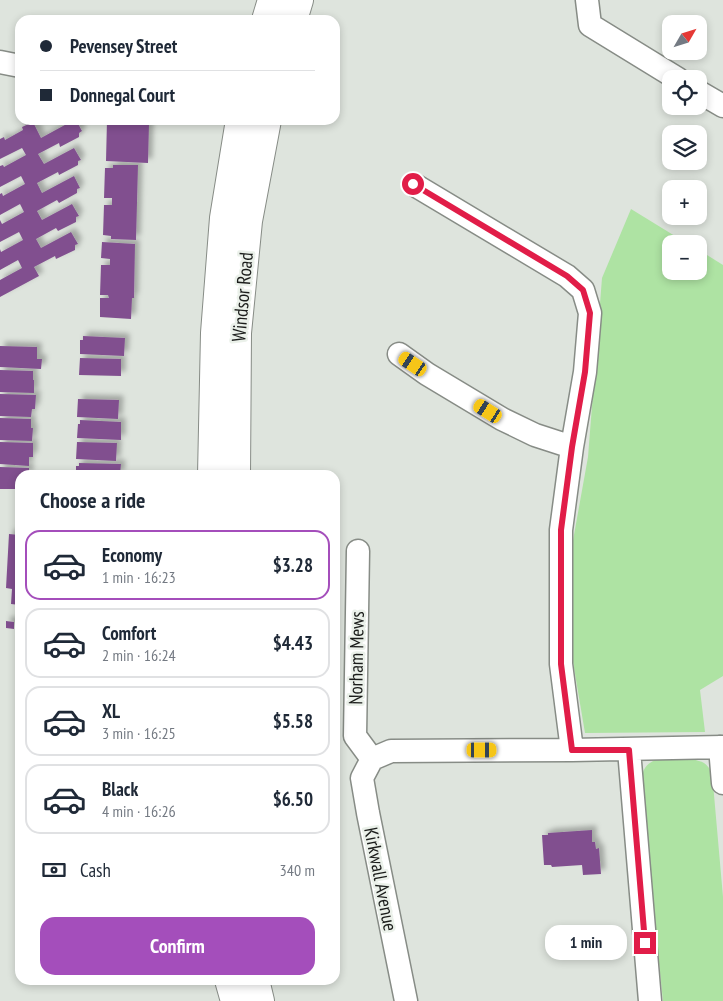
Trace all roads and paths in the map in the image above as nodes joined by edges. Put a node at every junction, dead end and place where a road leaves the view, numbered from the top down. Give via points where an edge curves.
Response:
1 (272, 0) edge
2 (299, 0) edge
3 (587, 0) edge
4 (268, 15) edge
5 (294, 15) edge
6 (0, 62) edge
7 (15, 66) edge
8 (15, 68) edge
9 (663, 70) edge
10 (0, 71) edge
11 (707, 97) edge
12 (723, 106) edge
13 (239, 125) edge
14 (267, 125) edge
15 (413, 184) dead end
16 (399, 354) dead end
17 (572, 447) junction
18 (212, 470) edge
19 (236, 470) edge
20 (358, 551) dead end
21 (721, 748) edge
22 (572, 750) junction
23 (629, 750) junction
24 (372, 759) junction
25 (723, 783) edge
26 (230, 985) edge
27 (256, 985) edge
28 (235, 1001) edge
29 (260, 1001) edge
30 (406, 1001) edge
31 (650, 1001) edge

1 - 4 main road
2 - 5 main road
3 - 9 street via 590,25
6 - 7 street
8 - 10 street
11 - 12 street
13 - 18 main road, Windsor Road via 224,218 215,333
14 - 19 main road, Windsor Road via 248,221 237,333
15 - 17 street via 567,276 583,290 590,313 585,372
16 - 17 street via 502,419 535,435
17 - 22 street via 561,530 561,664
20 - 24 street, Norham Mews via 355,736
21 - 23 street
21 - 25 street
22 - 23 street
22 - 24 street via 391,751
23 - 31 street
24 - 30 street, Kirkwall Avenue via 362,778
26 - 28 main road
27 - 29 main road

